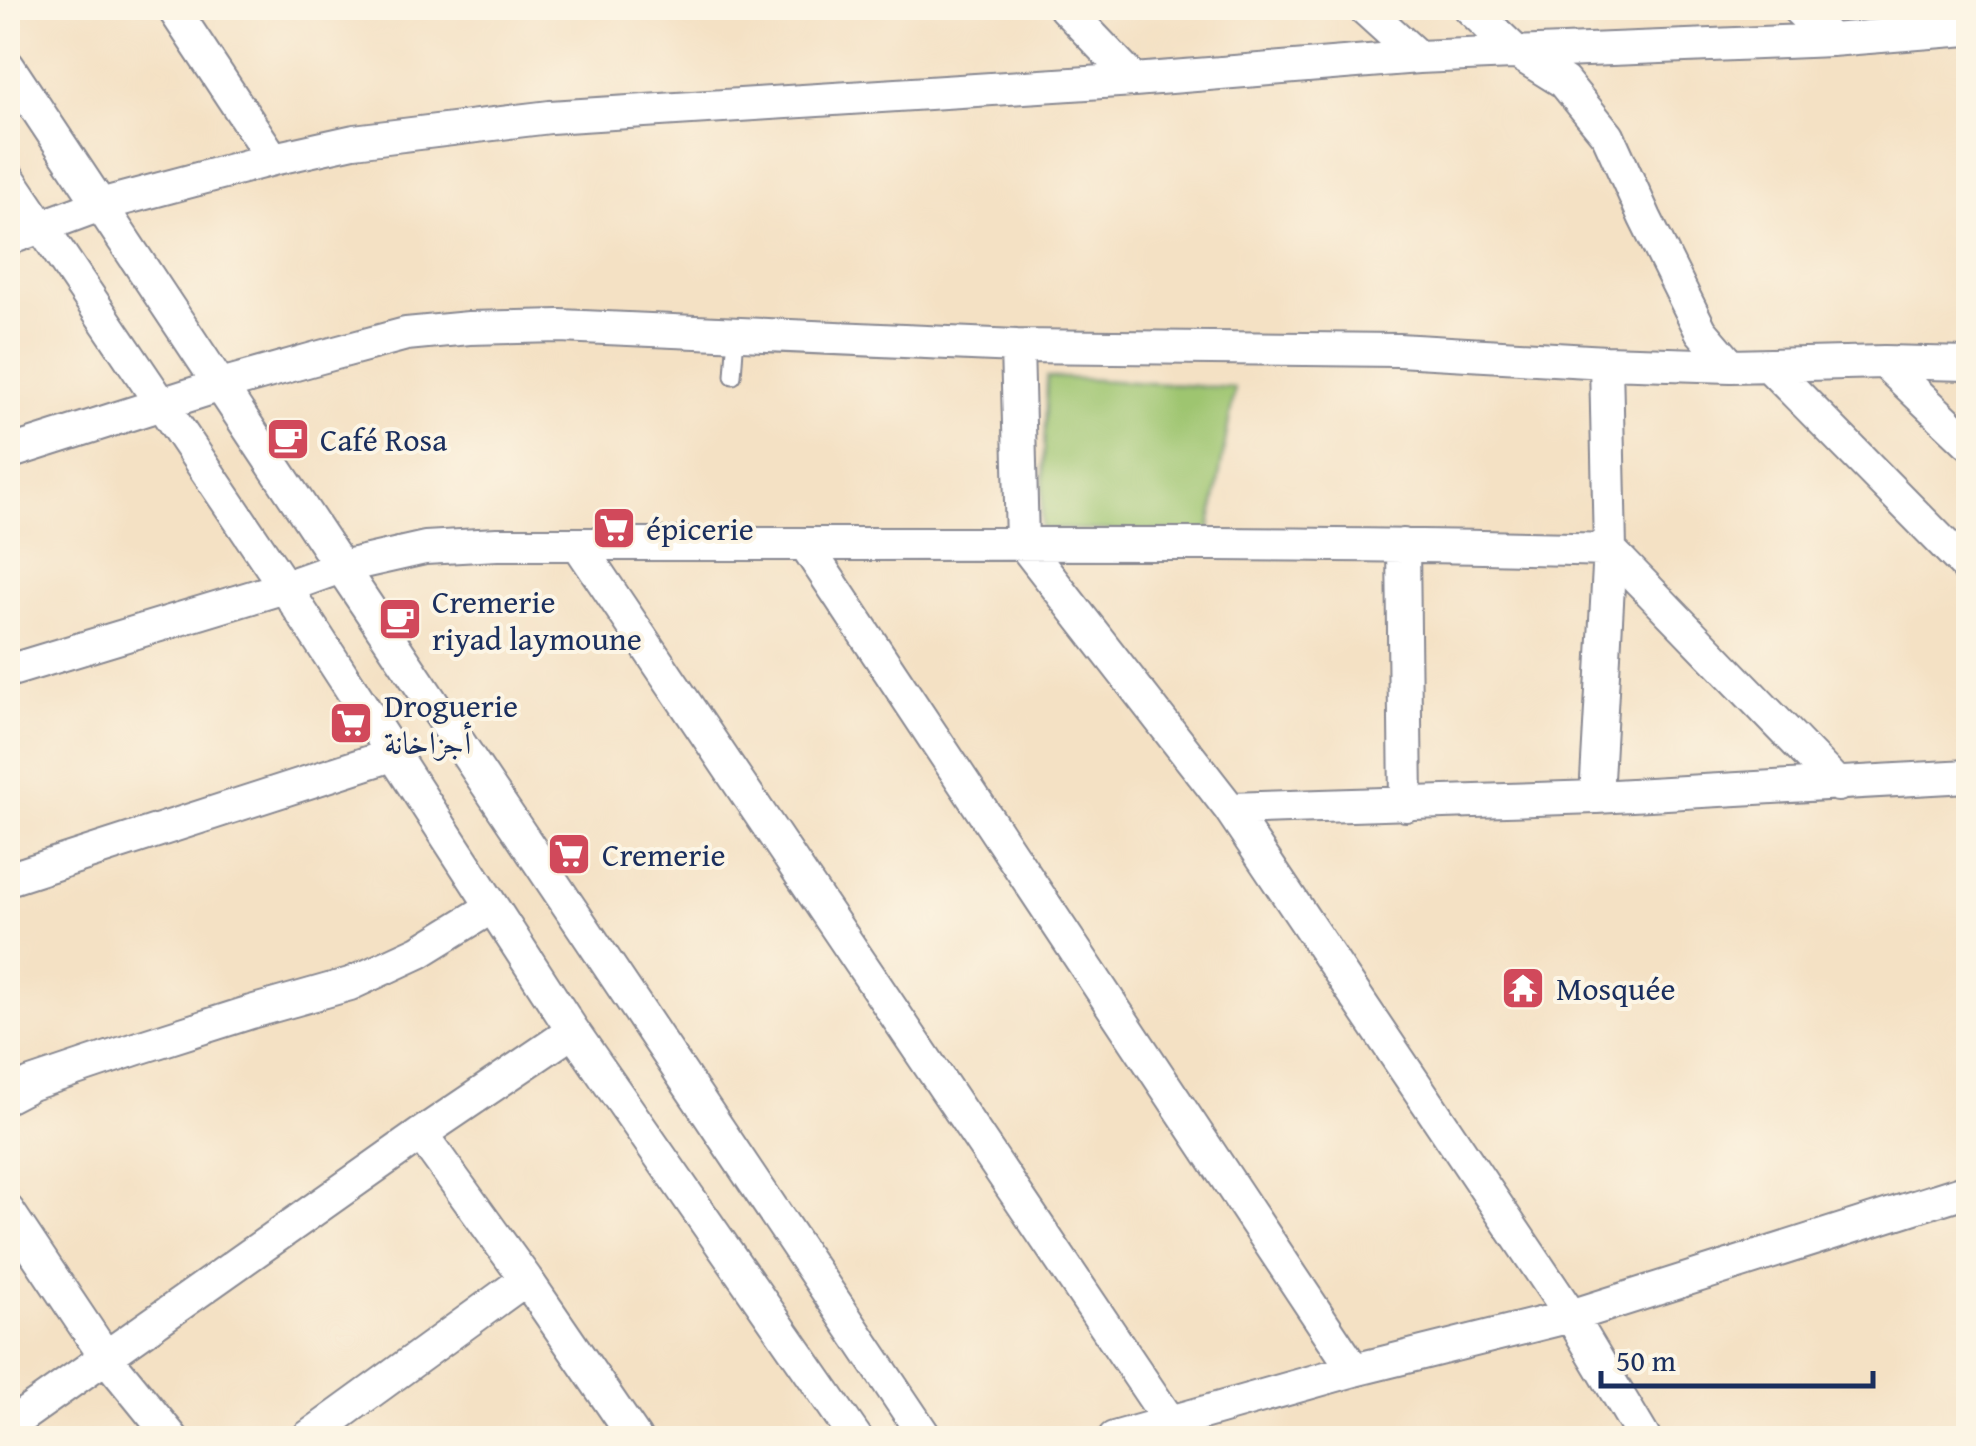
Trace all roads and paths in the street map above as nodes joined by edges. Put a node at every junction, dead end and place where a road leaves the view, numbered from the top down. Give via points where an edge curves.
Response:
1 (173, 8) edge
2 (1065, 8) edge
3 (1364, 8) edge
4 (1470, 8) edge
5 (1798, 8) edge
6 (1968, 29) edge
7 (1831, 40) junction
8 (1516, 52) junction
9 (1418, 57) junction
10 (8, 66) edge
11 (1134, 80) junction
12 (273, 159) junction
13 (8, 177) edge
14 (100, 205) junction
15 (41, 229) junction
16 (8, 240) edge
17 (736, 334) junction
18 (1017, 346) junction
19 (1606, 362) junction
20 (1884, 362) junction
21 (1968, 364) edge
22 (1732, 366) junction
23 (1770, 366) junction
24 (733, 376) dead end
25 (221, 384) junction
26 (162, 404) junction
27 (1968, 442) edge
28 (8, 453) edge
29 (1022, 542) junction
30 (578, 544) junction
31 (805, 544) junction
32 (1403, 544) junction
33 (1610, 550) junction
34 (341, 568) junction
35 (1968, 568) edge
36 (285, 587) junction
37 (8, 671) edge
38 (392, 754) junction
39 (1968, 776) edge
40 (1838, 785) junction
41 (1596, 797) junction
42 (1406, 805) junction
43 (1230, 809) junction
44 (8, 879) edge
45 (492, 907) junction
46 (573, 1030) junction
47 (8, 1096) edge
48 (421, 1134) junction
49 (1968, 1190) edge
50 (8, 1211) edge
51 (526, 1279) junction
52 (1571, 1316) junction
53 (105, 1356) junction
54 (1354, 1370) junction
55 (1170, 1422) junction
56 (8, 1426) edge
57 (172, 1438) edge
58 (308, 1438) edge
59 (635, 1438) edge
60 (856, 1438) edge
61 (926, 1438) edge
62 (1114, 1438) edge
63 (1644, 1438) edge

1 - 12 street
2 - 11 street
3 - 9 street
4 - 8 street
5 - 7 street
6 - 7 street
7 - 8 street
8 - 9 street
8 - 22 street via 1564,82 1608,136 1701,332
9 - 11 street
10 - 14 street
11 - 12 street via 550,117 354,141
12 - 14 street
13 - 15 street
14 - 15 street
14 - 25 street
15 - 16 street
15 - 26 street
17 - 18 street
17 - 24 lane
17 - 25 street via 560,326 406,334
18 - 19 street via 1398,350
18 - 29 street
19 - 22 street
19 - 33 street
20 - 21 street
20 - 23 street
20 - 27 street
22 - 23 street
23 - 35 street
25 - 26 street
25 - 34 street
26 - 28 street
26 - 36 street
29 - 31 street
29 - 32 street
29 - 43 street
30 - 31 street
30 - 34 street via 425,548
30 - 55 street
31 - 54 street
32 - 33 street
32 - 42 street
33 - 40 street
33 - 41 street
34 - 36 street
34 - 61 street
36 - 37 street
36 - 38 street
38 - 44 street
38 - 45 street
39 - 40 street
40 - 41 street
41 - 42 street
42 - 43 street
43 - 52 street
45 - 46 street
45 - 47 street via 420,952 350,984
46 - 48 street
46 - 60 street
48 - 51 street
48 - 53 street
49 - 52 street
50 - 53 street
51 - 58 street
51 - 59 street
52 - 54 street
52 - 63 street
53 - 56 street
53 - 57 street
54 - 55 street
55 - 62 street

